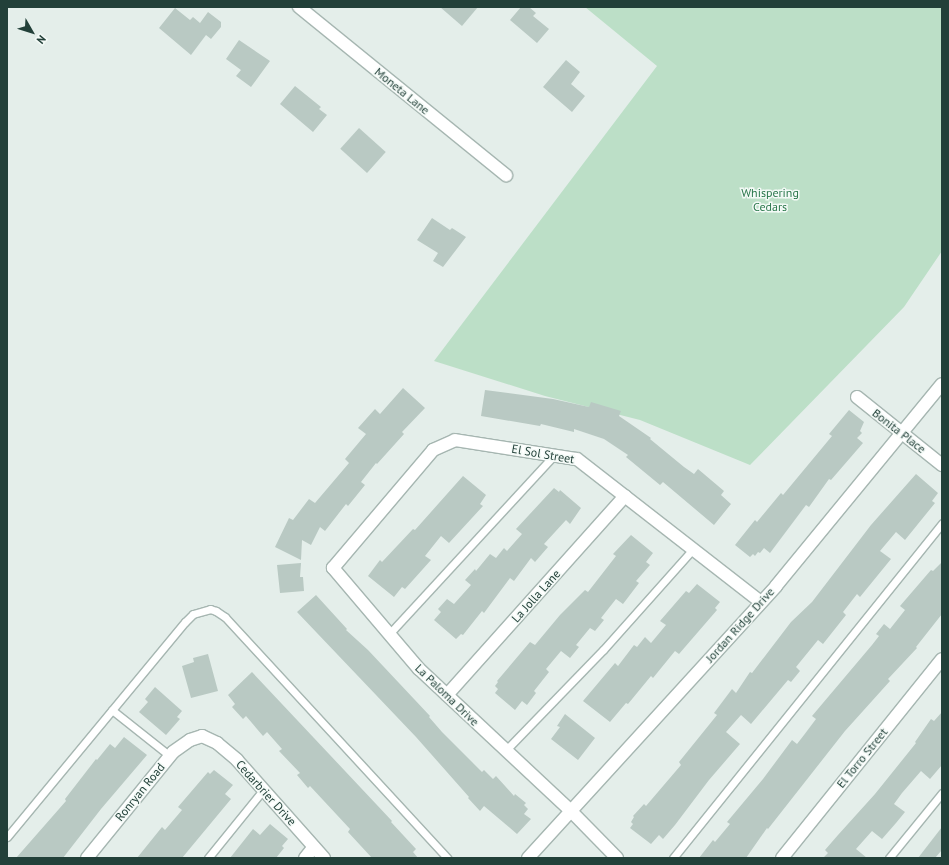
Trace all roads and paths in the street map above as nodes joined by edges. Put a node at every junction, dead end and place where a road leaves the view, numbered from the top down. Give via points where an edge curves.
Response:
1 (299, 7) edge
2 (506, 175) dead end
3 (942, 384) edge
4 (857, 397) dead end
5 (903, 433) junction
6 (554, 455) junction
7 (942, 465) edge
8 (625, 496) junction
9 (942, 523) edge
10 (693, 549) junction
11 (333, 568) joint
12 (761, 602) junction
13 (389, 634) junction
14 (942, 659) edge
15 (447, 695) junction
16 (112, 710) junction
17 (202, 736) joint
18 (506, 750) junction
19 (170, 756) junction
20 (263, 790) junction
21 (942, 793) edge
22 (571, 811) junction
23 (7, 837) edge
24 (314, 847) junction
25 (87, 858) edge
26 (208, 858) edge
27 (305, 858) edge
28 (324, 858) edge
29 (447, 858) edge
30 (528, 858) edge
31 (617, 858) edge
32 (673, 858) edge
33 (782, 858) edge
34 (889, 858) edge

1 - 2 street, Moneta Lane
3 - 5 street, Jordan Ridge Drive
4 - 5 street, Bonita Place
5 - 7 street, Bonita Place
5 - 12 street, Jordan Ridge Drive
6 - 8 street, El Sol Street via 577,458
6 - 11 street, El Sol Street via 455,440 433,450
6 - 13 lane
8 - 10 street, El Sol Street
8 - 15 street, La Jolla Lane
9 - 32 lane
10 - 12 street, El Sol Street
10 - 18 lane via 603,650
11 - 13 street, La Paloma Drive
12 - 22 street, Jordan Ridge Drive
13 - 15 street, La Paloma Drive via 419,669
14 - 33 street, El Torro Street
15 - 18 street, La Paloma Drive
16 - 19 lane
16 - 23 lane
16 - 29 lane via 184,622 201,611 216,611 225,617
17 - 19 street, Ronryan Road via 185,742
17 - 20 street, Cedarbrier Drive via 226,750
18 - 22 street, La Paloma Drive
19 - 25 street, Ronryan Road
20 - 24 street, Cedarbrier Drive
20 - 26 lane
21 - 34 lane
22 - 30 street, Jordan Ridge Drive
22 - 31 street, La Paloma Drive
24 - 27 street
24 - 28 street, Cedarbrier Drive

